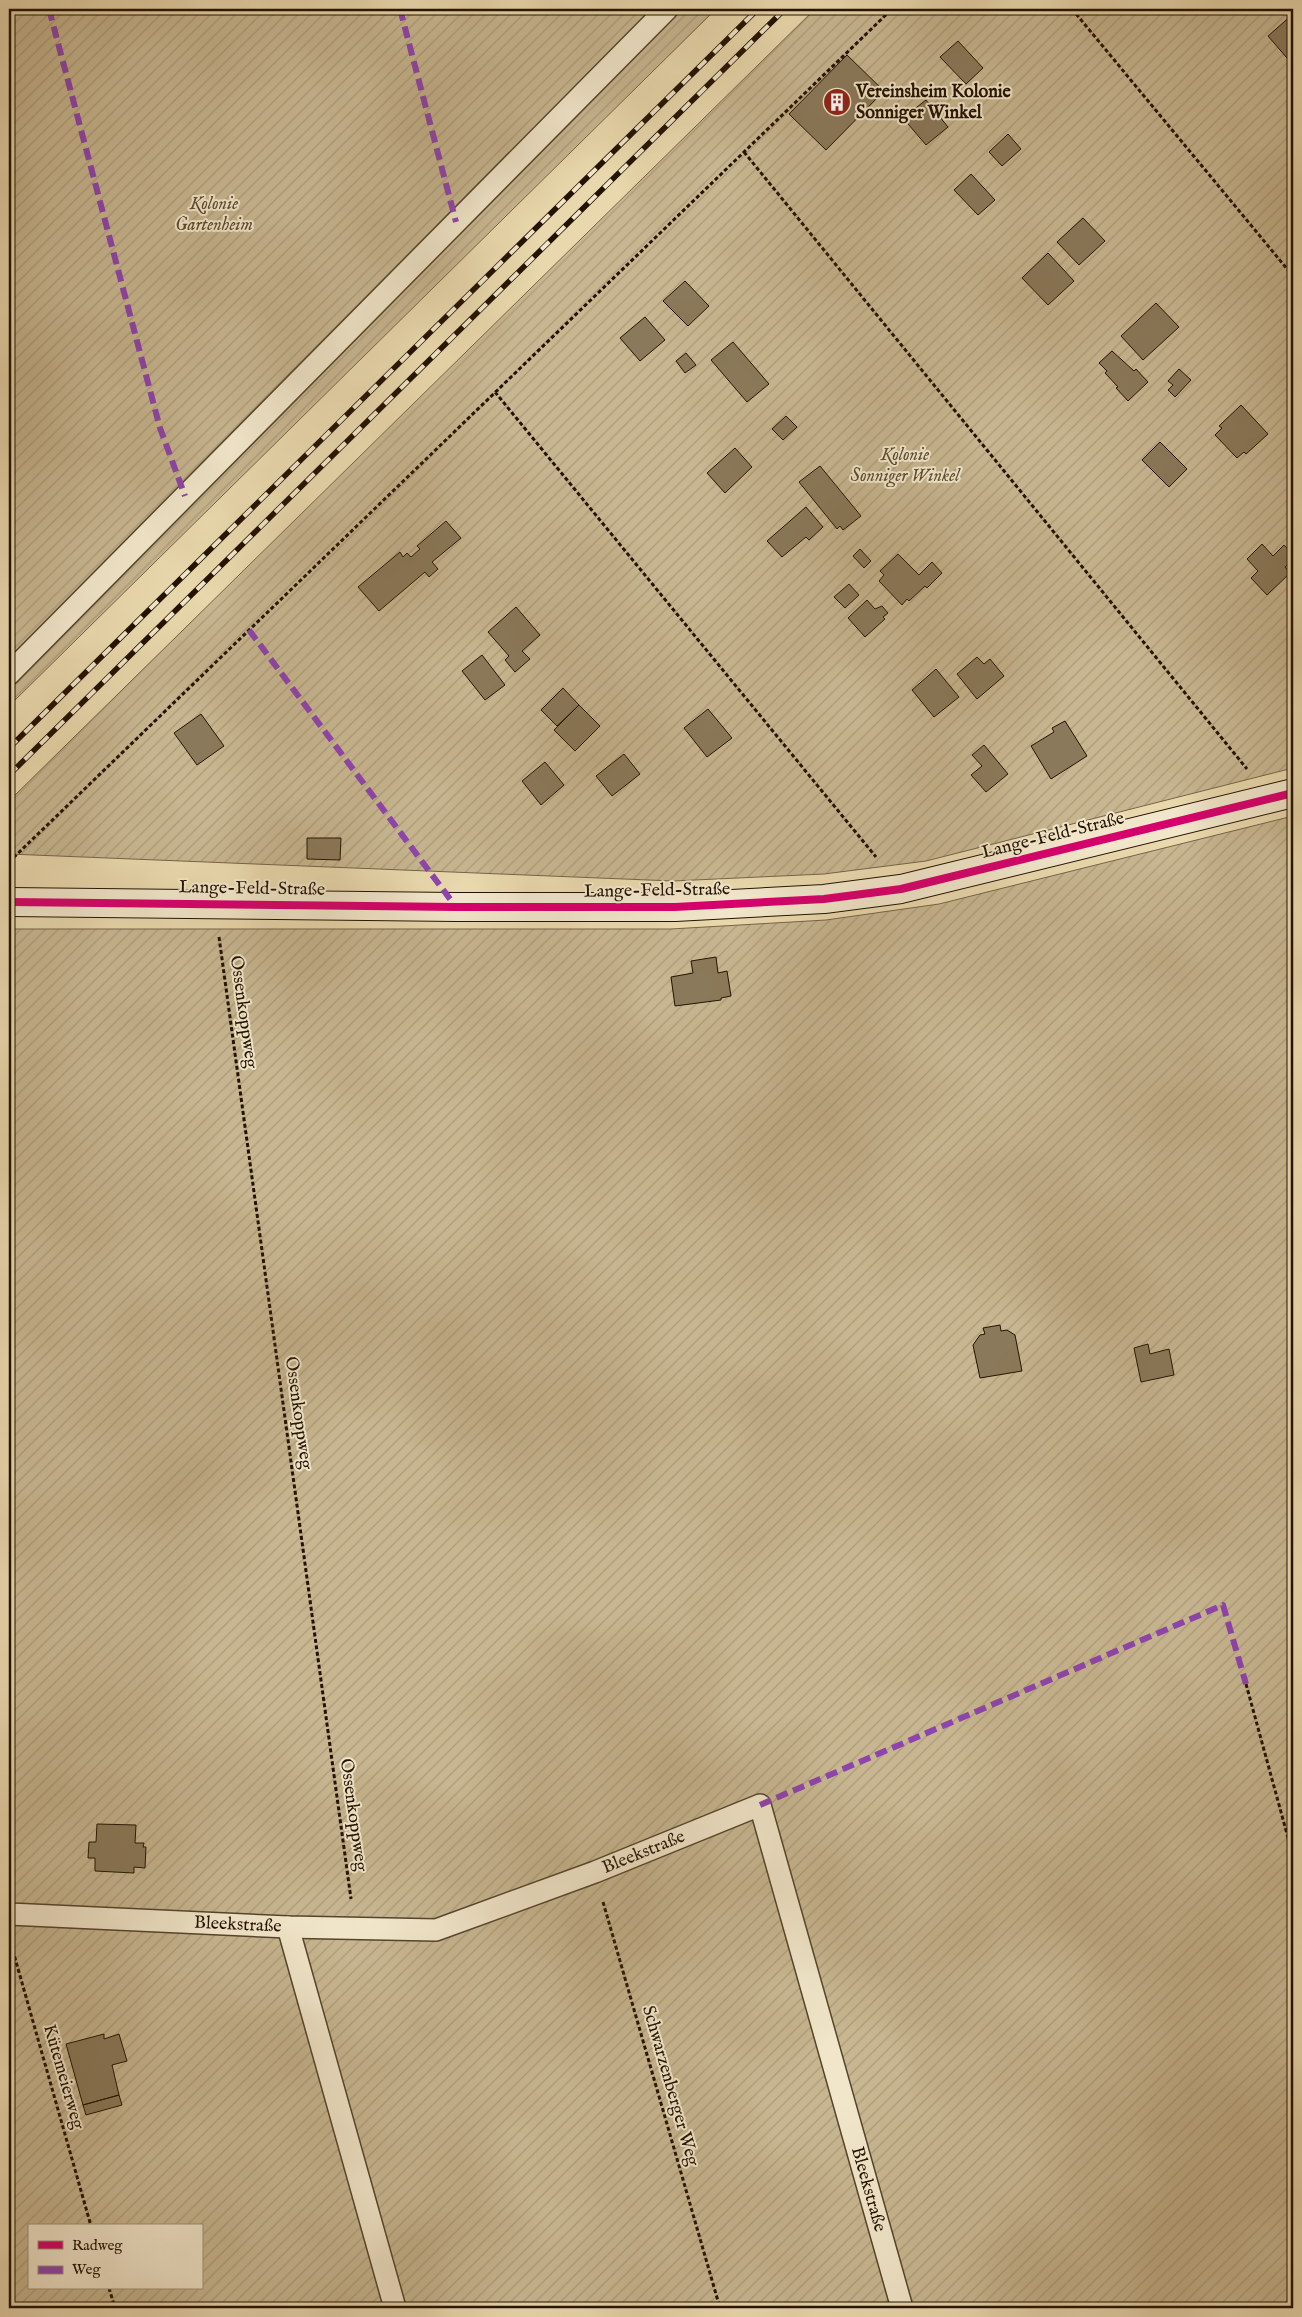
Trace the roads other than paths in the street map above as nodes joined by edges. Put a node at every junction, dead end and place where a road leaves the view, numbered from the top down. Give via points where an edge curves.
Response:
1 (667, 9) edge
2 (9, 674) edge
3 (1282, 796) edge
4 (9, 902) edge
5 (9, 1914) edge
6 (288, 1927) junction
7 (395, 2308) edge
8 (902, 2308) edge

1 - 2 lane
3 - 4 street, Lange-Feld-Straße via 902,889 824,899 675,907
5 - 6 lane, Bleekstraße
6 - 7 lane
6 - 8 lane, Bleekstraße via 436,1930 595,1872 760,1805

